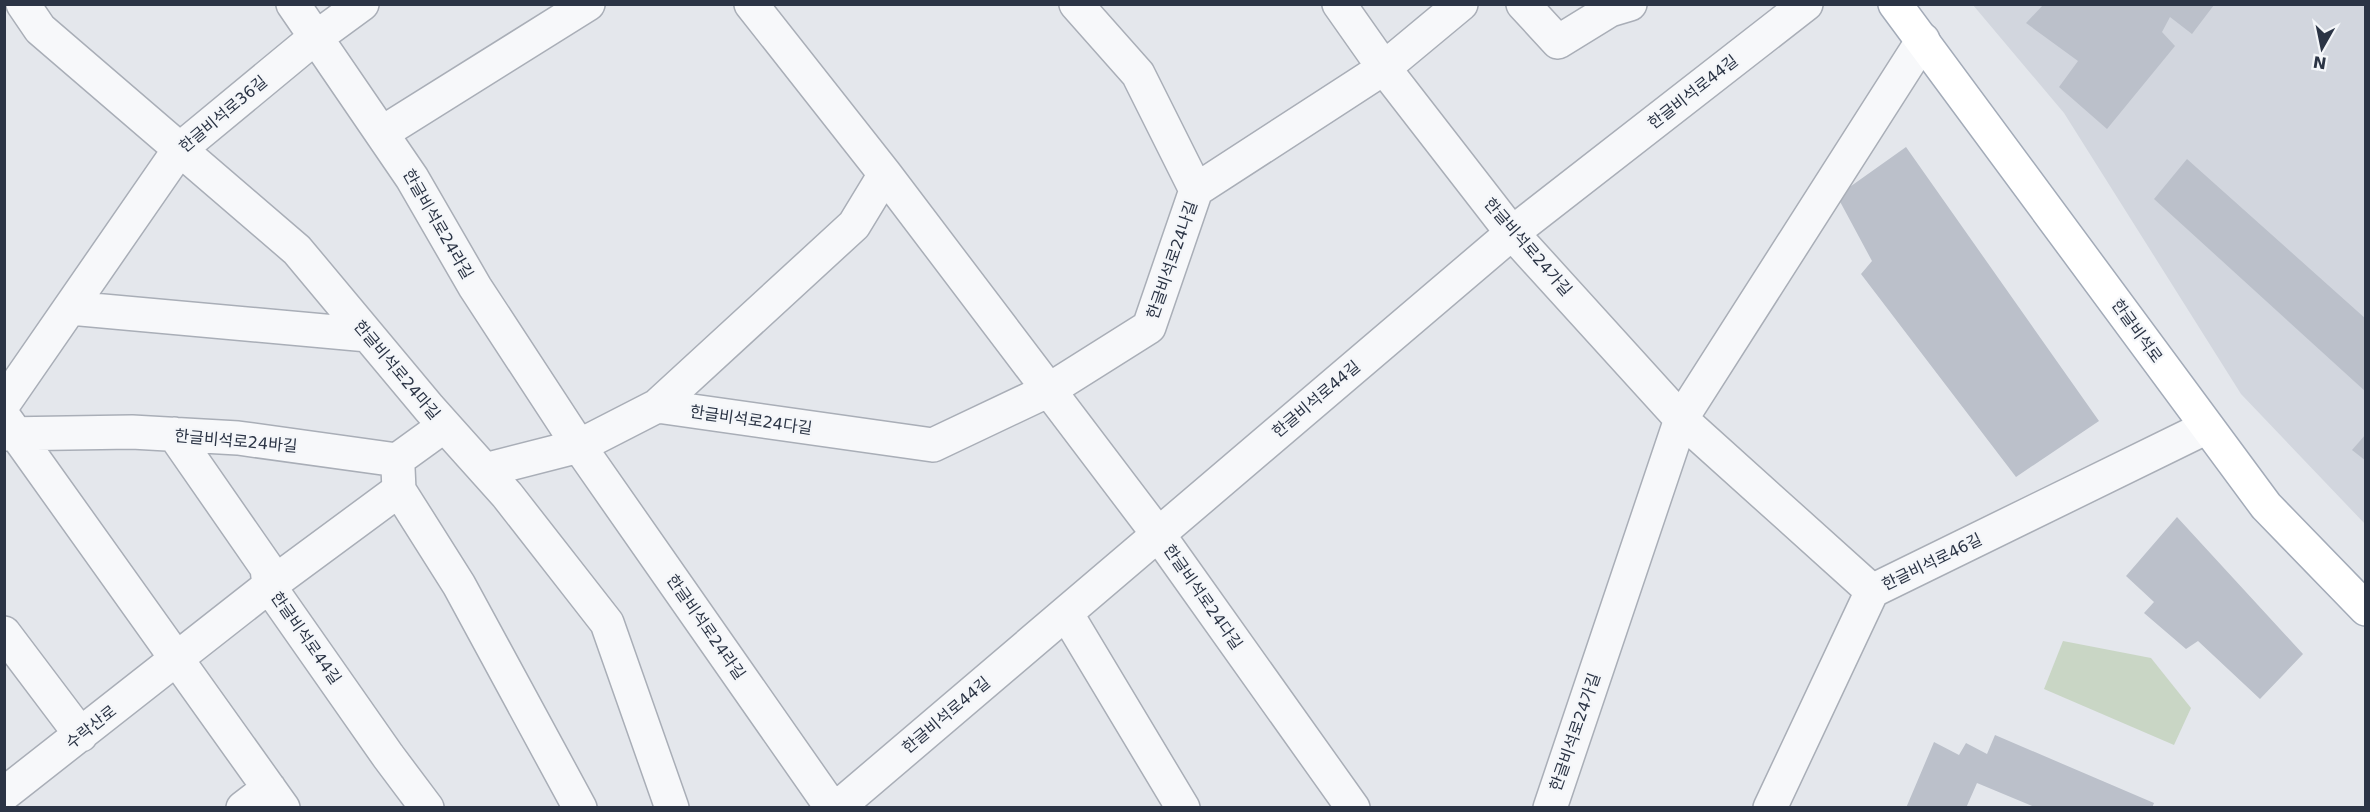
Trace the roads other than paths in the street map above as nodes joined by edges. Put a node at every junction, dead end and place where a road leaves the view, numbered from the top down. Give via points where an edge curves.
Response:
1 (22, 4) edge
2 (293, 4) edge
3 (362, 4) edge
4 (588, 4) edge
5 (751, 4) edge
6 (1076, 4) edge
7 (1339, 4) edge
8 (1461, 4) edge
9 (1523, 4) edge
10 (1630, 4) edge
11 (1806, 4) edge
12 (1895, 4) edge
13 (317, 36) junction
14 (1923, 40) junction
15 (1384, 68) junction
16 (382, 133) junction
17 (179, 150) junction
18 (885, 174) junction
19 (1196, 190) junction
20 (1512, 233) junction
21 (70, 308) junction
22 (368, 335) junction
23 (1049, 390) junction
24 (657, 406) junction
25 (1681, 419) junction
26 (7, 422) edge
27 (444, 426) junction
28 (2207, 427) junction
29 (174, 434) junction
30 (579, 446) junction
31 (485, 470) junction
32 (398, 475) junction
33 (1158, 534) junction
34 (269, 586) junction
35 (1872, 591) junction
36 (2366, 609) edge
37 (1066, 612) junction
38 (4, 633) edge
39 (177, 659) junction
40 (81, 735) junction
41 (4, 794) edge
42 (276, 798) edge
43 (243, 807) edge
44 (427, 807) edge
45 (580, 807) edge
46 (672, 807) edge
47 (832, 807) edge
48 (837, 807) edge
49 (1183, 807) edge
50 (1353, 807) edge
51 (1550, 807) edge
52 (1770, 807) edge

1 - 17 street, 한글비석로24마길 via 40,29
2 - 13 street, 한글비석로24라길
3 - 13 street, 한글비석로36길
4 - 16 street
5 - 18 street, 한글비석로24다길
6 - 19 street, 한글비석로24나길 via 1138,74
7 - 15 street, 한글비석로24가길
8 - 15 street
9 - 10 street via 1558,42 1610,10
11 - 20 street, 한글비석로44길
12 - 14 main road, 한글비석로
13 - 16 street, 한글비석로24라길
13 - 17 street, 한글비석로36길
14 - 25 street
14 - 28 main road, 한글비석로
15 - 19 street
15 - 20 street, 한글비석로24가길
16 - 30 street, 한글비석로24라길 via 475,287
17 - 21 street, 한글비석로36길
17 - 22 street, 한글비석로24마길 via 297,250
18 - 23 street, 한글비석로24다길
18 - 24 street, 한글비석로24다길 via 854,225
19 - 23 street, 한글비석로24나길 via 1149,327
20 - 25 street, 한글비석로24가길
20 - 33 street, 한글비석로44길
21 - 22 street
21 - 26 street, 한글비석로36길
22 - 27 street, 한글비석로24마길
23 - 24 street, 한글비석로24다길 via 933,445
23 - 33 street, 한글비석로24다길
24 - 30 street, 한글비석로24다길
25 - 35 street, 한글비석로24가길
25 - 51 street, 한글비석로24가길
26 - 29 street, 한글비석로24바길
26 - 39 street
27 - 31 street, 한글비석로24마길
27 - 32 street
28 - 35 street, 한글비석로46길
28 - 36 main road, 한글비석로 via 2266,506
29 - 32 street, 한글비석로24바길 via 238,438
29 - 34 street, 한글비석로44길 via 267,568
30 - 31 street
30 - 47 street, 한글비석로24라길
31 - 46 street, 한글비석로24마길 via 607,623
32 - 34 street
32 - 45 street
33 - 37 street, 한글비석로44길
33 - 50 street, 한글비석로24다길
34 - 39 street
34 - 44 street, 한글비석로44길
35 - 52 street, 한글비석로46길
37 - 48 street, 한글비석로44길
37 - 49 street
38 - 40 street
39 - 40 street, 수락산로
39 - 42 street
40 - 41 street, 수락산로
42 - 43 street

